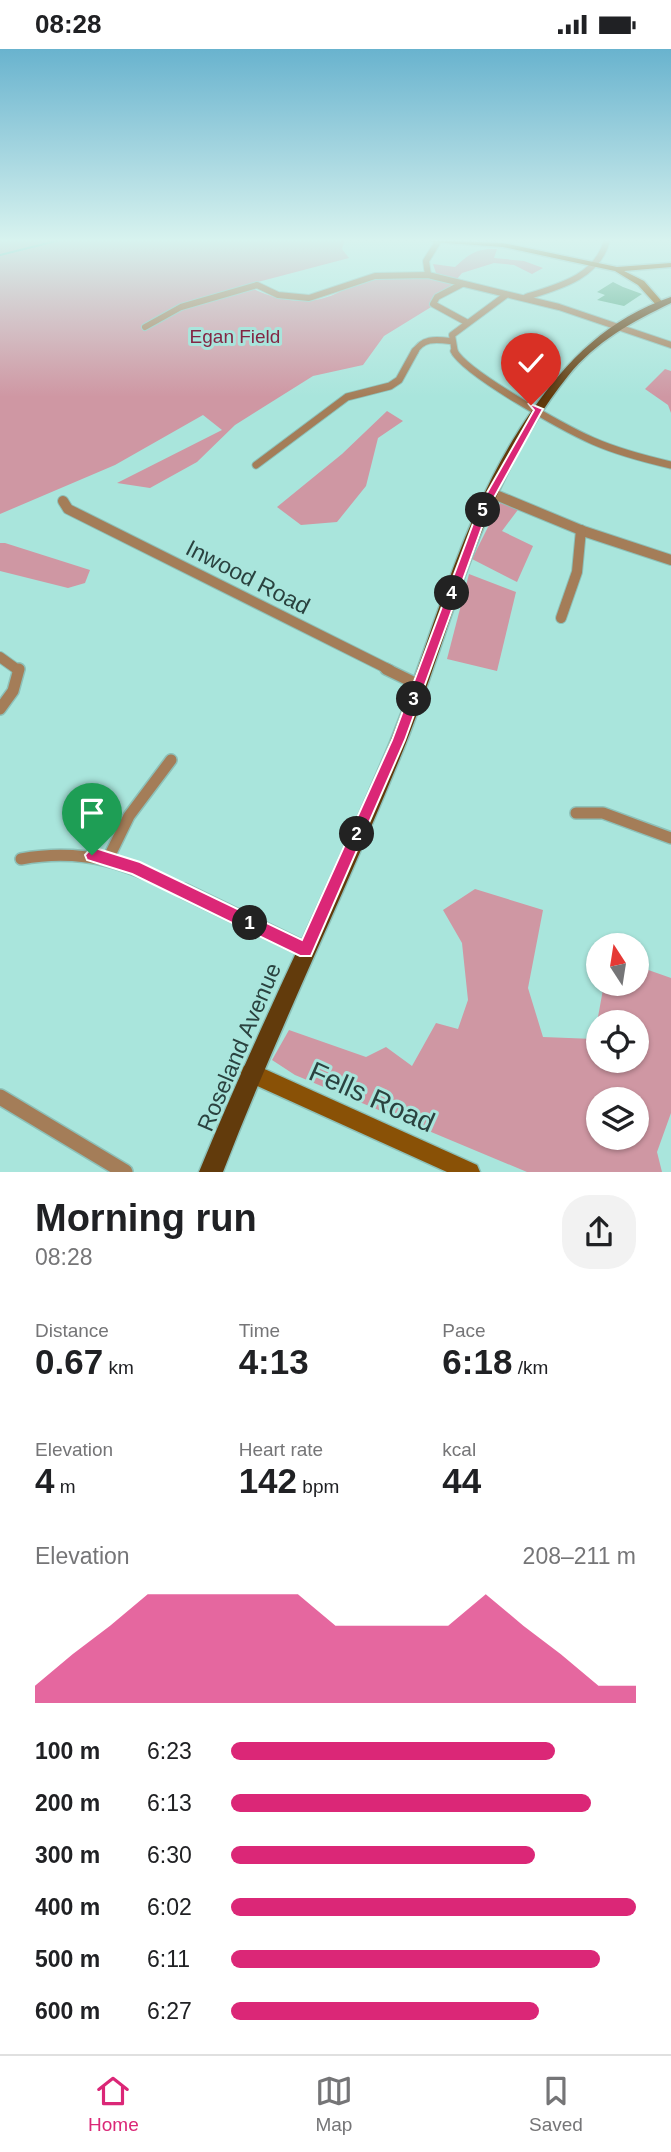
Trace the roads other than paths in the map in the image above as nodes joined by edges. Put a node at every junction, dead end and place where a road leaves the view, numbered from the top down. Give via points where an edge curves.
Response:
1 (231, 292) edge
2 (273, 292) edge
3 (325, 292) edge
4 (446, 292) edge
5 (496, 292) edge
6 (538, 292) edge
7 (506, 295) junction
8 (525, 297) junction
9 (666, 302) edge
10 (467, 322) junction
11 (145, 327) dead end
12 (614, 327) junction
13 (450, 341) junction
14 (671, 345) edge
15 (538, 409) junction
16 (671, 464) edge
17 (256, 465) dead end
18 (491, 493) junction
19 (63, 501) dead end
20 (581, 530) junction
21 (671, 560) edge
22 (561, 618) dead end
23 (0, 657) edge
24 (419, 685) junction
25 (0, 709) edge
26 (171, 760) dead end
27 (576, 813) dead end
28 (671, 838) edge
29 (21, 859) dead end
30 (108, 859) junction
31 (306, 950) junction
32 (251, 1073) junction
33 (0, 1097) edge
34 (125, 1172) edge
35 (211, 1172) edge
36 (470, 1172) edge

1 - 11 street via 181,307
2 - 3 street via 309,298
4 - 10 street via 433,304
5 - 7 street
6 - 8 street
7 - 8 street
7 - 10 street
8 - 12 street
9 - 12 main road, Roseland Avenue
10 - 13 street
12 - 14 street
12 - 15 main road, Roseland Avenue via 588,348
13 - 15 street via 459,358 478,376
13 - 17 street via 427,339 418,345 399,380 347,397
15 - 16 street via 602,445
15 - 18 main road, Roseland Avenue
18 - 20 street
18 - 24 main road, Roseland Avenue
19 - 24 street, Inwood Road via 68,509
20 - 21 street
20 - 22 street via 577,572
23 - 25 street via 19,668 13,691
24 - 31 main road, Roseland Avenue
26 - 30 street via 129,816
27 - 28 street via 603,813
29 - 30 street via 73,853
30 - 31 street via 134,867
31 - 32 main road, Roseland Avenue
32 - 35 main road, Roseland Avenue
32 - 36 street, Fells Road
33 - 34 street

